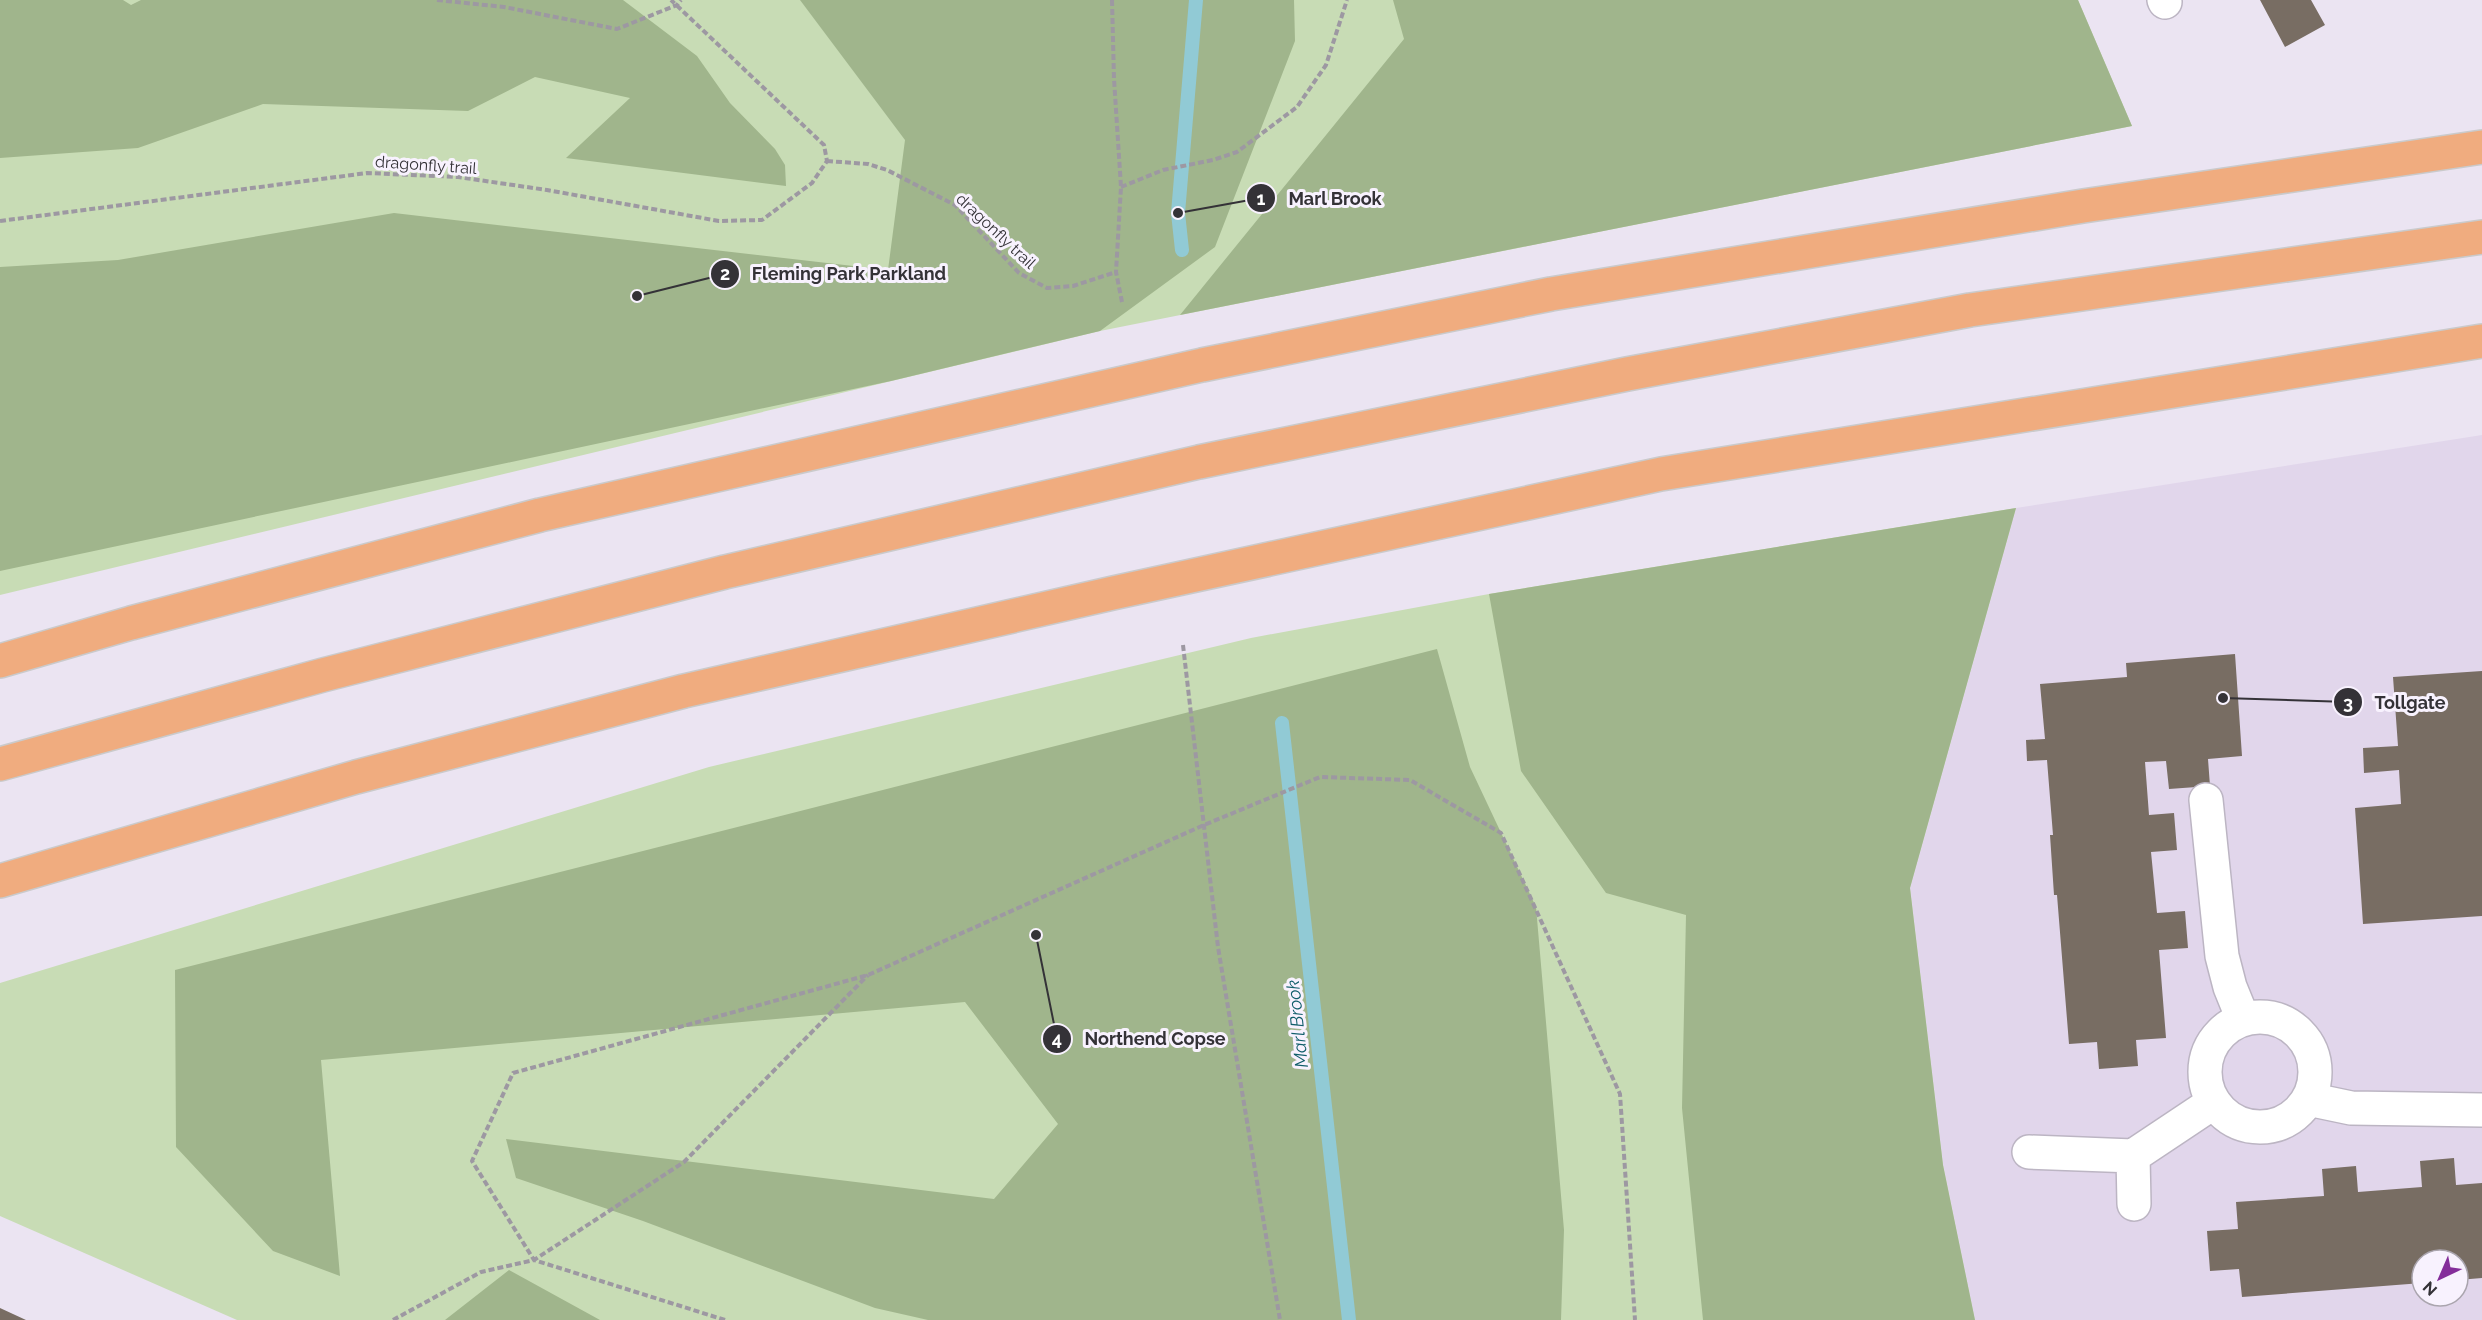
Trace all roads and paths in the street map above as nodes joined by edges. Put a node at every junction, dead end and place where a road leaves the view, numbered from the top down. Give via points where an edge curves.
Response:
1 (437, 0) edge
2 (671, 0) edge
3 (681, 0) edge
4 (1112, 0) edge
5 (1347, 0) edge
6 (676, 5) junction
7 (2482, 147) edge
8 (828, 161) junction
9 (1121, 187) junction
10 (0, 221) edge
11 (2482, 237) edge
12 (1116, 272) junction
13 (1122, 302) dead end
14 (2482, 341) edge
15 (1183, 645) dead end
16 (0, 661) edge
17 (0, 764) edge
18 (2206, 800) dead end
19 (1204, 825) junction
20 (0, 881) edge
21 (868, 975) junction
22 (2243, 1019) junction
23 (2308, 1099) junction
24 (2214, 1102) junction
25 (2482, 1110) edge
26 (2029, 1152) dead end
27 (2133, 1156) junction
28 (2134, 1204) dead end
29 (534, 1260) junction
30 (393, 1320) edge
31 (725, 1320) edge
32 (1281, 1320) edge
33 (1635, 1320) edge

1 - 6 path via 504,7 617,29
2 - 6 path
3 - 6 path
4 - 9 path
5 - 9 path via 1326,66 1298,107 1237,152 1164,170
6 - 8 path via 824,145
7 - 16 highway via 2084,206 1551,294 1214,362 540,515
8 - 10 path, dragonfly trail via 812,183 762,220 719,221 458,177 367,173
8 - 12 path, dragonfly trail via 868,164 887,170 955,205 1019,273 1047,288 1073,286
9 - 12 path
11 - 17 highway via 1970,310 1627,374 1199,462 724,572 323,675
12 - 13 path
14 - 20 highway via 1661,474 1171,580 684,691 356,777
15 - 19 path
18 - 22 street via 2222,956 2229,987
19 - 21 path
19 - 32 path via 1218,946
19 - 33 path via 1320,777 1410,780 1501,833 1620,1094
21 - 29 path via 684,1162
21 - 29 path via 513,1073 472,1161
22 - 23 street via 2262,1016 2297,1030 2315,1063
22 - 24 street via 2217,1038 2209,1052 2205,1068
23 - 24 street via 2296,1114 2280,1123 2261,1126 2242,1124
23 - 25 street via 2351,1108
24 - 27 street
26 - 27 street
27 - 28 street
29 - 30 path via 482,1272
29 - 31 path

